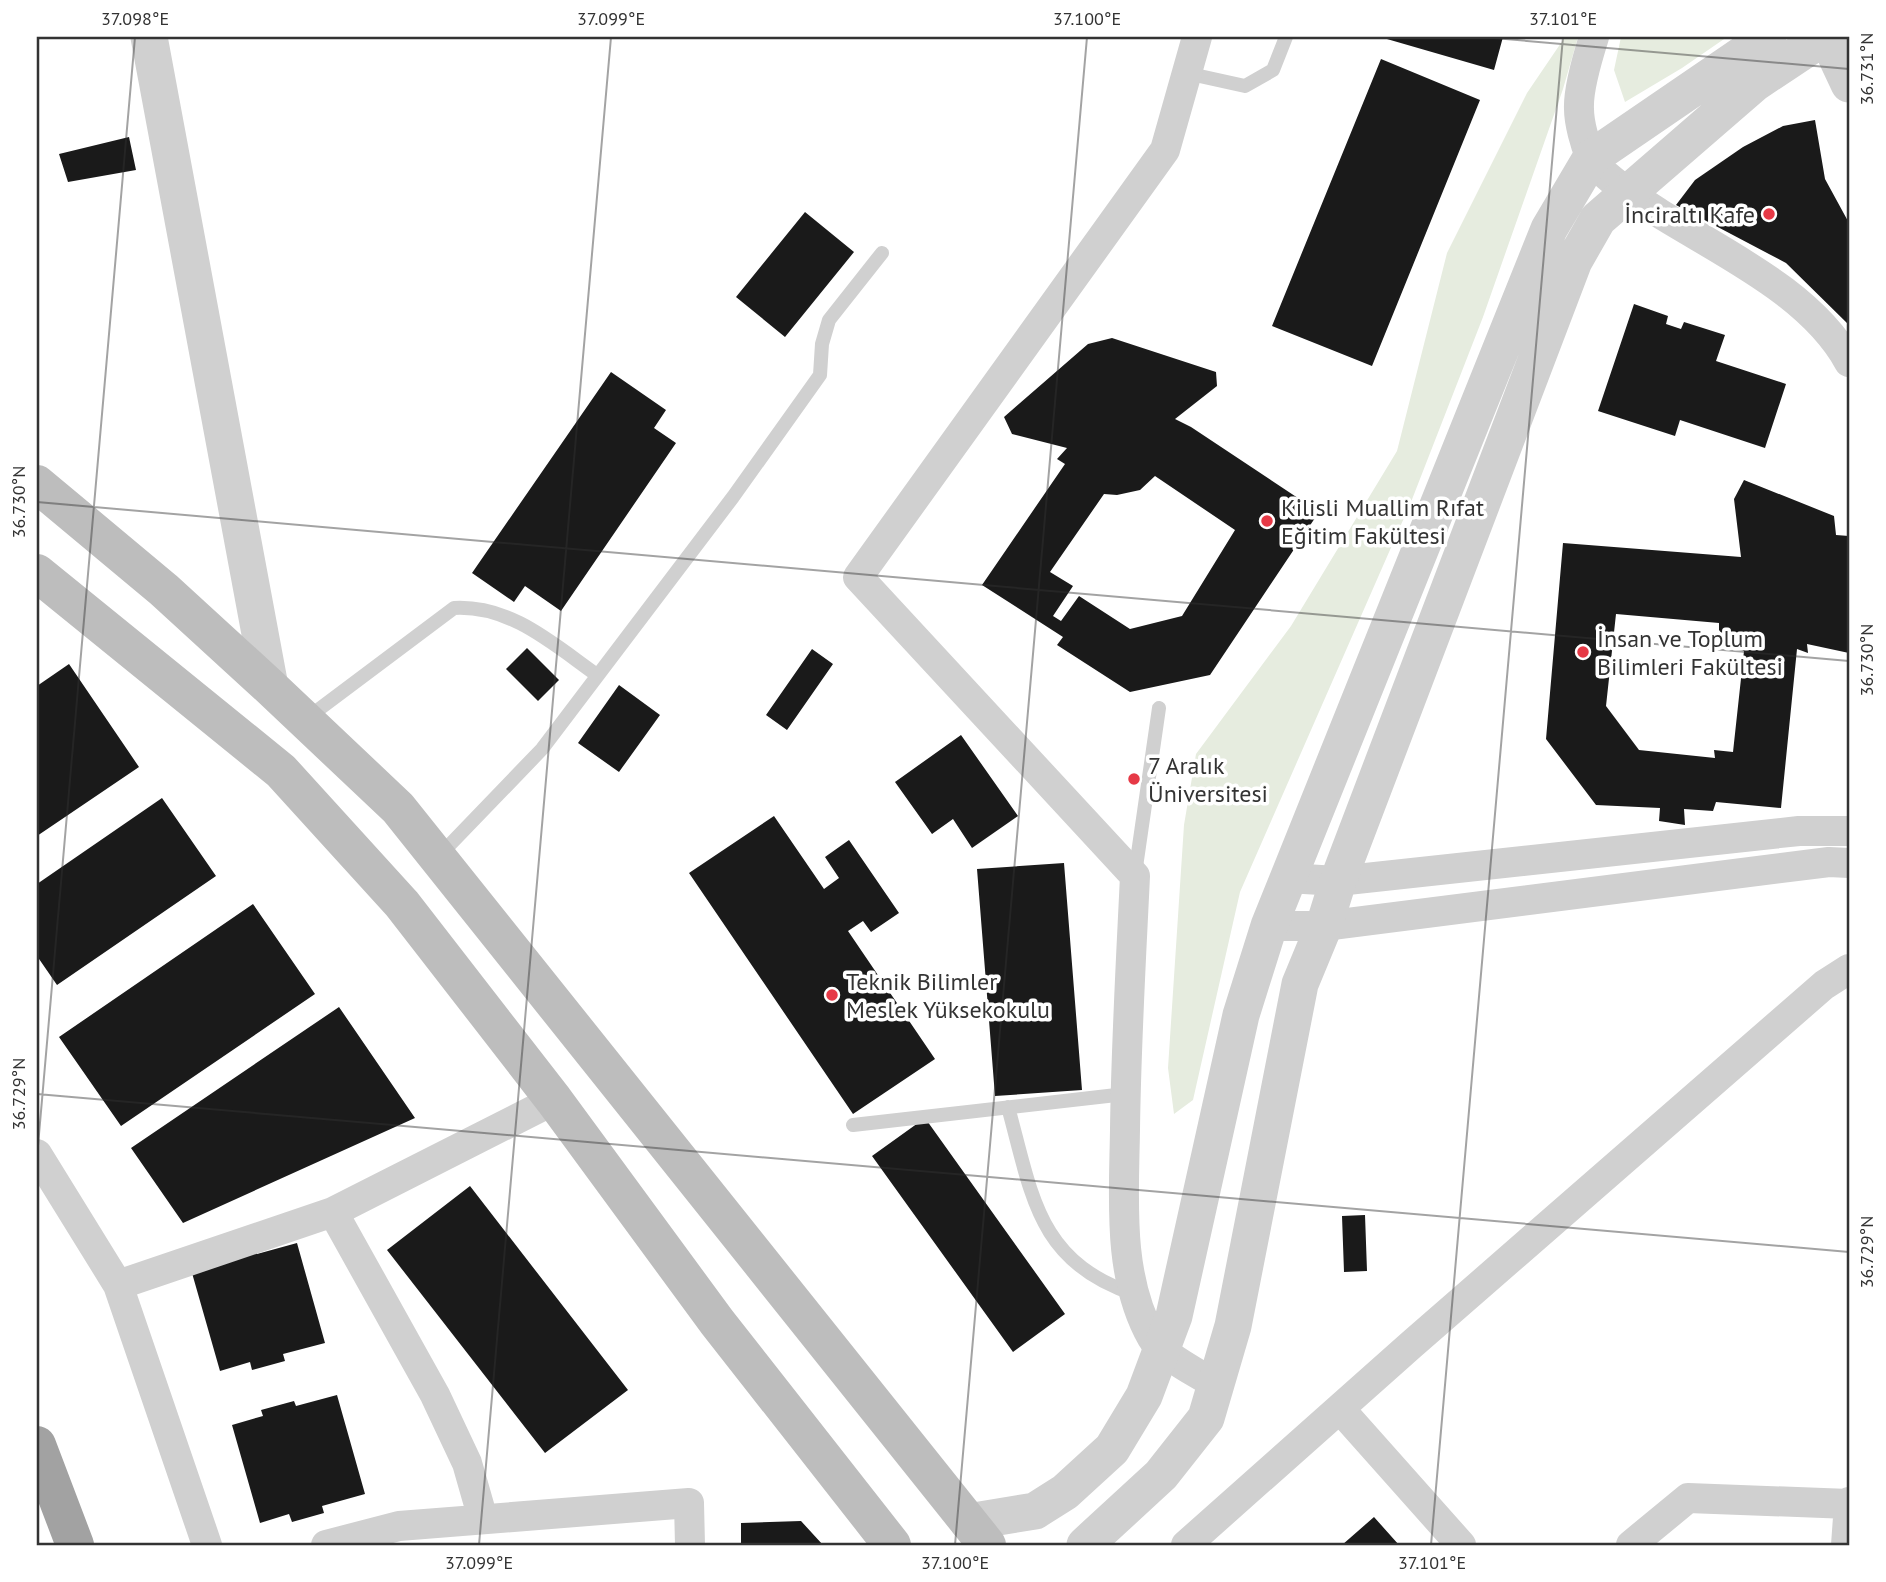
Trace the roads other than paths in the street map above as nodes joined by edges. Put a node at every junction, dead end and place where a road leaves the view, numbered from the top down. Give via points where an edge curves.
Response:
1 (149, 37) edge
2 (1197, 37) edge
3 (1286, 37) edge
4 (1594, 37) edge
5 (1769, 37) edge
6 (1826, 37) edge
7 (1186, 73) junction
8 (1849, 84) edge
9 (1591, 158) junction
10 (1627, 193) junction
11 (882, 253) dead end
12 (1849, 362) edge
13 (37, 484) edge
14 (40, 582) edge
15 (597, 675) junction
16 (270, 687) junction
17 (1160, 708) dead end
18 (305, 720) junction
19 (1849, 831) edge
20 (437, 858) junction
21 (1849, 863) edge
22 (1135, 876) junction
23 (1287, 878) junction
24 (1338, 881) junction
25 (1269, 926) junction
26 (1324, 926) junction
27 (1849, 969) edge
28 (1125, 1094) junction
29 (554, 1100) junction
30 (1008, 1107) junction
31 (852, 1125) dead end
32 (37, 1154) edge
33 (333, 1212) junction
34 (118, 1285) junction
35 (1134, 1294) junction
36 (1161, 1349) junction
37 (1216, 1385) junction
38 (1340, 1409) junction
39 (37, 1445) edge
40 (1849, 1503) edge
41 (483, 1519) junction
42 (978, 1534) edge
43 (399, 1536) edge
44 (75, 1545) edge
45 (206, 1545) edge
46 (326, 1545) edge
47 (690, 1545) edge
48 (892, 1545) edge
49 (1085, 1545) edge
50 (1186, 1545) edge
51 (1461, 1545) edge
52 (1631, 1545) edge
53 (1846, 1545) edge

1 - 16 street
2 - 7 street
3 - 7 lane via 1273,70 1245,86
4 - 9 street via 1578,109
5 - 9 street
6 - 8 street
6 - 10 street via 1755,83
7 - 22 street via 1165,150 858,577
9 - 10 street
9 - 23 street via 1549,229
10 - 12 street via 1776,286 1838,341
10 - 24 street via 1598,219 1574,261
11 - 15 lane via 829,320 820,375
13 - 16 main road
14 - 29 main road via 281,771 402,904
15 - 18 lane via 502,614 454,608
15 - 20 lane via 541,749
16 - 18 main road
17 - 22 lane
18 - 20 main road via 398,808
19 - 24 street via 1799,831
20 - 42 main road
21 - 26 street via 1666,881
22 - 28 street
23 - 24 street
23 - 25 street
24 - 26 street
25 - 26 street
25 - 36 street via 1241,1015 1174,1316
26 - 37 street via 1300,984 1233,1326
27 - 38 street via 1824,985
28 - 30 lane
28 - 35 street via 1124,1225
29 - 33 street
29 - 48 main road via 717,1322
30 - 31 lane
30 - 35 lane via 1036,1208 1056,1243 1087,1273
32 - 34 street
33 - 34 street
33 - 41 street via 435,1395 467,1463
34 - 45 street
35 - 36 street via 1152,1339
36 - 37 street
36 - 42 street via 1144,1396 1112,1449 1065,1492 1035,1511
37 - 49 street via 1206,1418 1161,1475
38 - 50 street
38 - 51 street
39 - 44 highway
40 - 52 street via 1688,1498
40 - 53 street
41 - 43 street
41 - 47 street via 689,1503
43 - 46 street

